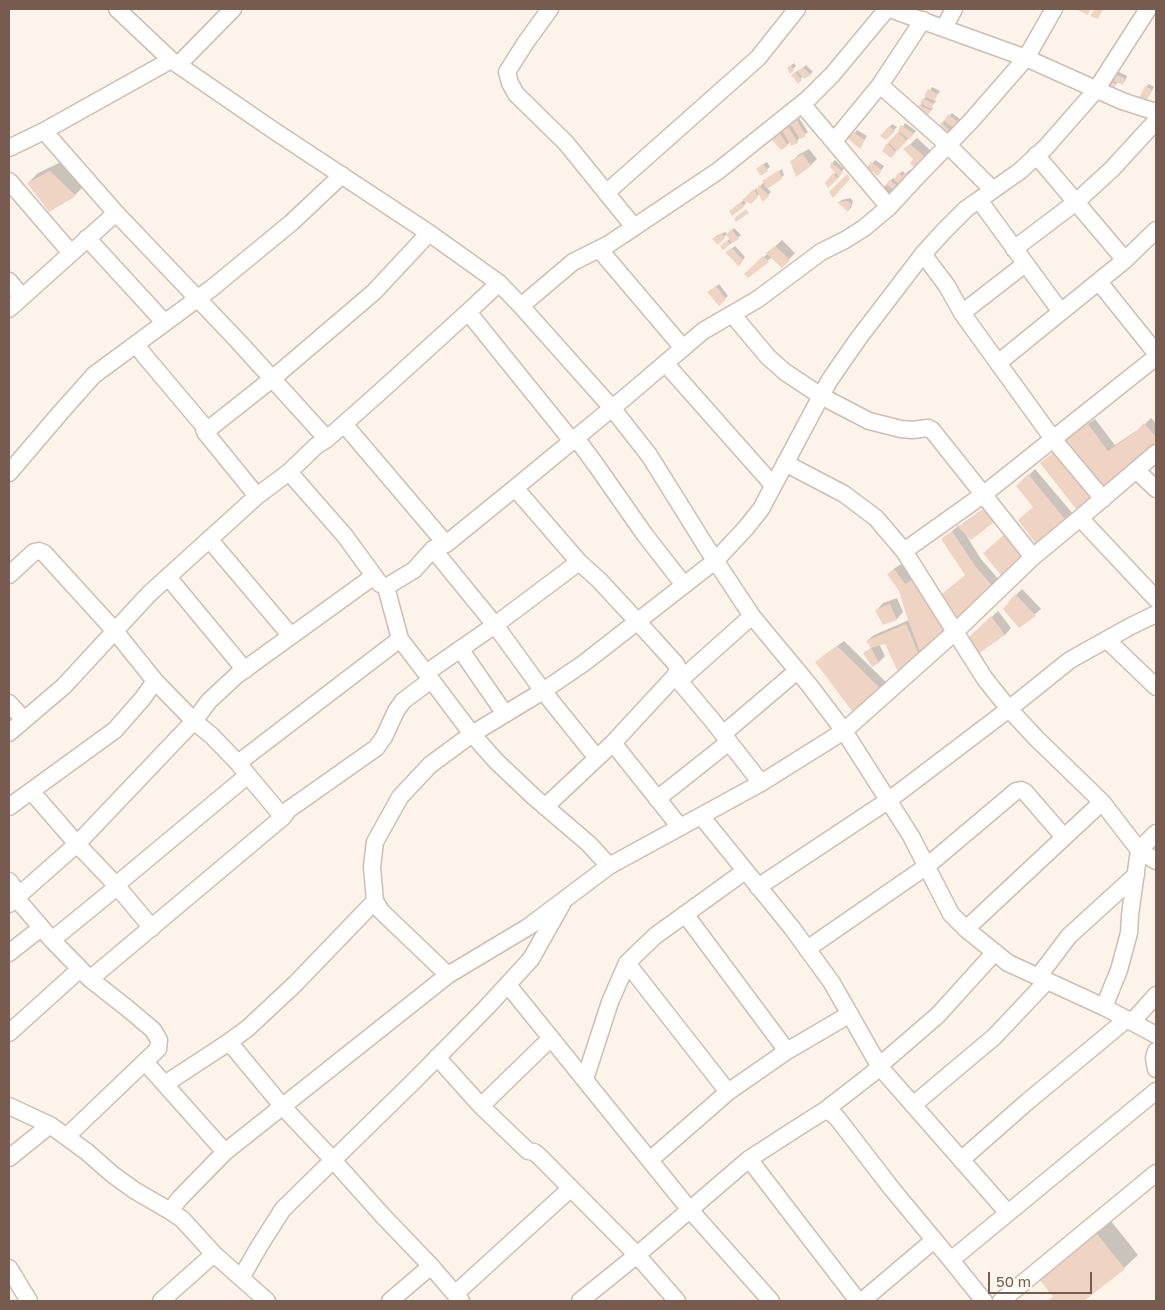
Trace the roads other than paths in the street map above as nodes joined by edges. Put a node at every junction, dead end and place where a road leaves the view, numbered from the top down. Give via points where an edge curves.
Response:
1 (117, 9) edge
2 (233, 9) edge
3 (550, 9) edge
4 (797, 9) edge
5 (889, 9) edge
6 (954, 9) edge
7 (1054, 9) edge
8 (1148, 9) edge
9 (923, 20) junction
10 (944, 28) junction
11 (1026, 58) junction
12 (175, 62) junction
13 (880, 85) junction
14 (1096, 90) junction
15 (802, 104) junction
16 (1156, 112) edge
17 (1156, 121) edge
18 (44, 131) junction
19 (834, 141) junction
20 (948, 145) junction
21 (9, 148) edge
22 (1036, 155) junction
23 (342, 174) junction
24 (9, 181) edge
25 (994, 190) junction
26 (606, 193) junction
27 (979, 200) junction
28 (1076, 202) junction
29 (889, 207) junction
30 (116, 213) junction
31 (634, 227) junction
32 (429, 233) junction
33 (87, 238) junction
34 (1154, 238) edge
35 (599, 249) junction
36 (1014, 249) junction
37 (71, 253) junction
38 (923, 254) junction
39 (1125, 260) junction
40 (1025, 264) junction
41 (9, 281) edge
42 (499, 282) junction
43 (1098, 282) junction
44 (22, 297) junction
45 (198, 298) junction
46 (521, 306) junction
47 (9, 309) edge
48 (468, 312) junction
49 (1060, 312) junction
50 (962, 313) junction
51 (732, 314) junction
52 (164, 323) junction
53 (136, 344) junction
54 (683, 348) junction
55 (1156, 355) edge
56 (665, 362) junction
57 (998, 363) junction
58 (272, 379) junction
59 (821, 396) junction
60 (612, 408) junction
61 (344, 424) junction
62 (205, 432) junction
63 (327, 439) junction
64 (574, 439) junction
65 (1053, 439) junction
66 (1156, 453) edge
67 (785, 463) junction
68 (1136, 470) junction
69 (289, 472) junction
70 (9, 473) edge
71 (773, 485) junction
72 (515, 488) junction
73 (1156, 489) edge
74 (984, 494) junction
75 (256, 496) junction
76 (1103, 499) junction
77 (1080, 518) junction
78 (209, 539) junction
79 (440, 546) junction
80 (904, 552) junction
81 (1033, 556) junction
82 (715, 561) junction
83 (579, 562) junction
84 (9, 575) edge
85 (374, 576) junction
86 (168, 577) junction
87 (684, 585) junction
88 (386, 587) junction
89 (1156, 599) edge
90 (1156, 614) edge
91 (752, 616) junction
92 (637, 621) junction
93 (495, 625) junction
94 (115, 631) junction
95 (955, 632) junction
96 (291, 636) junction
97 (400, 639) junction
98 (1107, 640) junction
99 (460, 649) junction
100 (245, 670) junction
101 (797, 671) junction
102 (429, 676) junction
103 (677, 679) junction
104 (156, 682) junction
105 (1156, 687) edge
106 (543, 691) junction
107 (9, 703) edge
108 (1009, 709) junction
109 (505, 714) junction
110 (24, 720) junction
111 (194, 721) junction
112 (844, 731) junction
113 (9, 732) edge
114 (472, 734) junction
115 (726, 738) junction
116 (613, 743) junction
117 (597, 758) junction
118 (243, 769) junction
119 (760, 783) junction
120 (30, 791) junction
121 (657, 799) junction
122 (889, 800) junction
123 (1102, 802) junction
124 (9, 807) edge
125 (545, 807) junction
126 (701, 816) junction
127 (283, 817) junction
128 (680, 827) junction
129 (1156, 833) edge
130 (1064, 837) junction
131 (77, 844) junction
132 (1139, 850) junction
133 (1156, 861) edge
134 (609, 866) junction
135 (927, 866) junction
136 (745, 871) junction
137 (1136, 874) junction
138 (9, 881) edge
139 (116, 885) junction
140 (758, 887) junction
141 (564, 899) junction
142 (12, 901) edge
143 (375, 901) junction
144 (685, 914) junction
145 (40, 928) junction
146 (152, 928) junction
147 (966, 929) junction
148 (52, 940) junction
149 (807, 949) junction
150 (995, 952) junction
151 (9, 954) edge
152 (627, 963) junction
153 (85, 974) junction
154 (448, 975) junction
155 (1043, 979) junction
156 (508, 985) junction
157 (1156, 995) edge
158 (1104, 1007) junction
159 (850, 1014) junction
160 (1130, 1021) junction
161 (9, 1033) edge
162 (1156, 1035) edge
163 (551, 1038) junction
164 (229, 1042) junction
165 (787, 1051) junction
166 (1156, 1051) edge
167 (437, 1057) junction
168 (145, 1062) junction
169 (879, 1066) junction
170 (1156, 1069) edge
171 (585, 1079) junction
172 (165, 1084) junction
173 (1156, 1091) edge
174 (728, 1092) junction
175 (913, 1105) junction
176 (9, 1106) edge
177 (481, 1106) junction
178 (283, 1107) junction
179 (824, 1111) junction
180 (50, 1126) junction
181 (66, 1137) junction
182 (226, 1152) junction
183 (9, 1158) edge
184 (750, 1159) junction
185 (333, 1160) junction
186 (650, 1160) junction
187 (961, 1160) junction
188 (1156, 1172) edge
189 (570, 1189) junction
190 (170, 1210) junction
191 (690, 1210) junction
192 (1008, 1214) junction
193 (934, 1240) junction
194 (214, 1254) junction
195 (637, 1255) junction
196 (952, 1260) junction
197 (431, 1266) junction
198 (9, 1268) edge
199 (241, 1278) junction
200 (257, 1298) edge
201 (458, 1298) edge
202 (29, 1301) edge
203 (161, 1301) edge
204 (390, 1301) edge
205 (580, 1301) edge
206 (677, 1301) edge
207 (771, 1301) edge
208 (858, 1301) edge
209 (862, 1301) edge
210 (984, 1301) edge
211 (1001, 1301) edge

1 - 12 street
2 - 12 street
3 - 26 street via 507,72 510,83 516,94 566,143
4 - 26 street via 758,58
5 - 9 street
5 - 15 street via 832,75
6 - 10 street
7 - 11 street
8 - 14 street
9 - 10 street
9 - 13 street
10 - 11 street
11 - 14 street
11 - 20 street
12 - 18 street
12 - 23 street
13 - 19 street
13 - 20 street
14 - 16 street
14 - 22 street
15 - 19 street
15 - 31 street via 718,171
17 - 28 street
18 - 21 street
18 - 30 street
19 - 29 street
20 - 25 street
20 - 29 street
22 - 25 street
22 - 28 street
23 - 32 street
23 - 45 street via 291,223
24 - 37 street
25 - 27 street
26 - 31 street
27 - 36 street
27 - 38 street
28 - 36 street
28 - 39 street
29 - 51 street via 864,228 821,252 773,289
30 - 33 street
30 - 45 street
31 - 35 street
32 - 42 street
32 - 58 street via 374,292
33 - 37 street
33 - 52 street
34 - 39 street
35 - 46 street via 573,262
35 - 54 street
36 - 40 street
37 - 44 street
38 - 50 street
38 - 59 street via 858,338
39 - 43 street
40 - 49 street
40 - 50 street
41 - 44 street
42 - 46 street
42 - 48 street
43 - 49 street
43 - 55 street
44 - 47 street
45 - 52 street
45 - 58 street
46 - 60 street
48 - 61 street
48 - 64 street
49 - 57 street
50 - 57 street
51 - 54 street via 703,331
51 - 59 street via 768,357
52 - 53 street
53 - 62 street via 203,425
53 - 70 street via 94,375
54 - 56 street
55 - 65 street
56 - 60 street
56 - 71 street
57 - 65 street
58 - 62 street
58 - 63 street
59 - 67 street
59 - 74 street via 869,421 901,429 932,430
60 - 64 street
60 - 82 street via 649,455
61 - 63 street
61 - 79 street
62 - 75 street
63 - 69 street
64 - 72 street
64 - 87 street
65 - 74 street
65 - 76 street
66 - 68 street
67 - 71 street
67 - 80 street via 844,494 876,518
68 - 73 street
68 - 76 street
69 - 75 street
69 - 85 street via 345,536
71 - 82 street via 761,509
72 - 79 street
72 - 83 street
74 - 80 street
74 - 81 street
75 - 78 street
76 - 77 street
77 - 81 street
77 - 89 street
78 - 86 street
78 - 96 street
79 - 88 street via 414,570
79 - 93 street
80 - 95 street
81 - 95 street
82 - 87 street
82 - 91 street
83 - 92 street
83 - 93 street
84 - 94 street via 34,552 44,553
85 - 88 street
85 - 96 street
86 - 94 street
86 - 100 street
87 - 92 street
88 - 97 street
90 - 98 street
91 - 101 street
91 - 103 street
92 - 103 street via 676,664
92 - 106 street
93 - 99 street
93 - 106 street
94 - 104 street
94 - 110 street via 64,686
95 - 108 street
95 - 112 street
96 - 100 street
97 - 102 street
97 - 118 street
98 - 105 street
98 - 108 street via 1070,660
99 - 102 street
99 - 109 street
100 - 111 street via 209,701
101 - 112 street
101 - 115 street
102 - 114 street
102 - 127 street via 403,701 376,748 288,810
103 - 115 street
103 - 116 street
104 - 111 street
104 - 120 street via 115,730
106 - 109 street
106 - 117 street
107 - 110 street
108 - 122 street
108 - 123 street
109 - 114 street
110 - 113 street
111 - 118 street
111 - 131 street
112 - 119 street
112 - 122 street
114 - 125 street
114 - 143 street via 430,765 400,797 375,842 372,867
115 - 119 street
115 - 121 street
116 - 117 street
116 - 121 street
117 - 125 street
118 - 127 street
118 - 139 street
119 - 126 street
120 - 124 street
120 - 131 street
121 - 128 street
122 - 135 street
122 - 140 street
123 - 130 street
123 - 132 street
125 - 134 street
126 - 128 street
126 - 136 street
127 - 146 street
128 - 134 street
129 - 132 street
130 - 135 street via 1025,792 1016,791
130 - 147 street
131 - 139 street
131 - 142 street
132 - 133 street
132 - 137 street
134 - 141 street
135 - 147 street via 951,914
135 - 149 street
136 - 140 street
136 - 144 street
137 - 155 street via 1069,936
137 - 158 street via 1129,933
138 - 142 street via 14,888
139 - 146 street
139 - 148 street
140 - 149 street
141 - 154 street via 528,927
141 - 156 street via 532,959
142 - 145 street
143 - 154 street via 381,911
143 - 164 street via 295,984
144 - 152 street via 655,936
144 - 165 street
145 - 148 street
145 - 151 street
146 - 153 street
147 - 150 street
148 - 153 street
149 - 159 street
150 - 155 street via 1008,963
150 - 169 street via 938,1015
152 - 171 street via 610,1002
152 - 174 street
153 - 161 street
153 - 168 street via 153,1030 159,1040 158,1049
154 - 178 street
155 - 158 street
155 - 175 street via 994,1037
156 - 163 street
156 - 167 street
157 - 160 street
158 - 160 street
159 - 165 street
159 - 169 street
160 - 162 street
160 - 187 street via 1026,1102
163 - 171 street
163 - 177 street
164 - 172 street
164 - 178 street
165 - 174 street
166 - 170 street
167 - 177 street
167 - 185 street
168 - 172 street
168 - 181 street
169 - 175 street
169 - 179 street
171 - 186 street
172 - 182 street
173 - 192 street
174 - 186 street
175 - 187 street
176 - 180 street
177 - 189 street via 528,1150 539,1156
178 - 182 street
178 - 185 street
179 - 184 street
179 - 193 street via 838,1119
180 - 181 street
180 - 183 street
181 - 190 street via 134,1190
182 - 190 street
184 - 191 street
184 - 208 street
185 - 197 street
185 - 199 street via 283,1209
186 - 191 street
187 - 192 street
188 - 211 street
189 - 195 street
189 - 201 street
190 - 194 street
191 - 195 street
191 - 207 street
192 - 196 street
193 - 196 street
193 - 209 street
194 - 199 street
194 - 203 street
195 - 205 street
195 - 206 street
196 - 210 street
197 - 201 street
197 - 204 street
198 - 202 street
199 - 200 street

